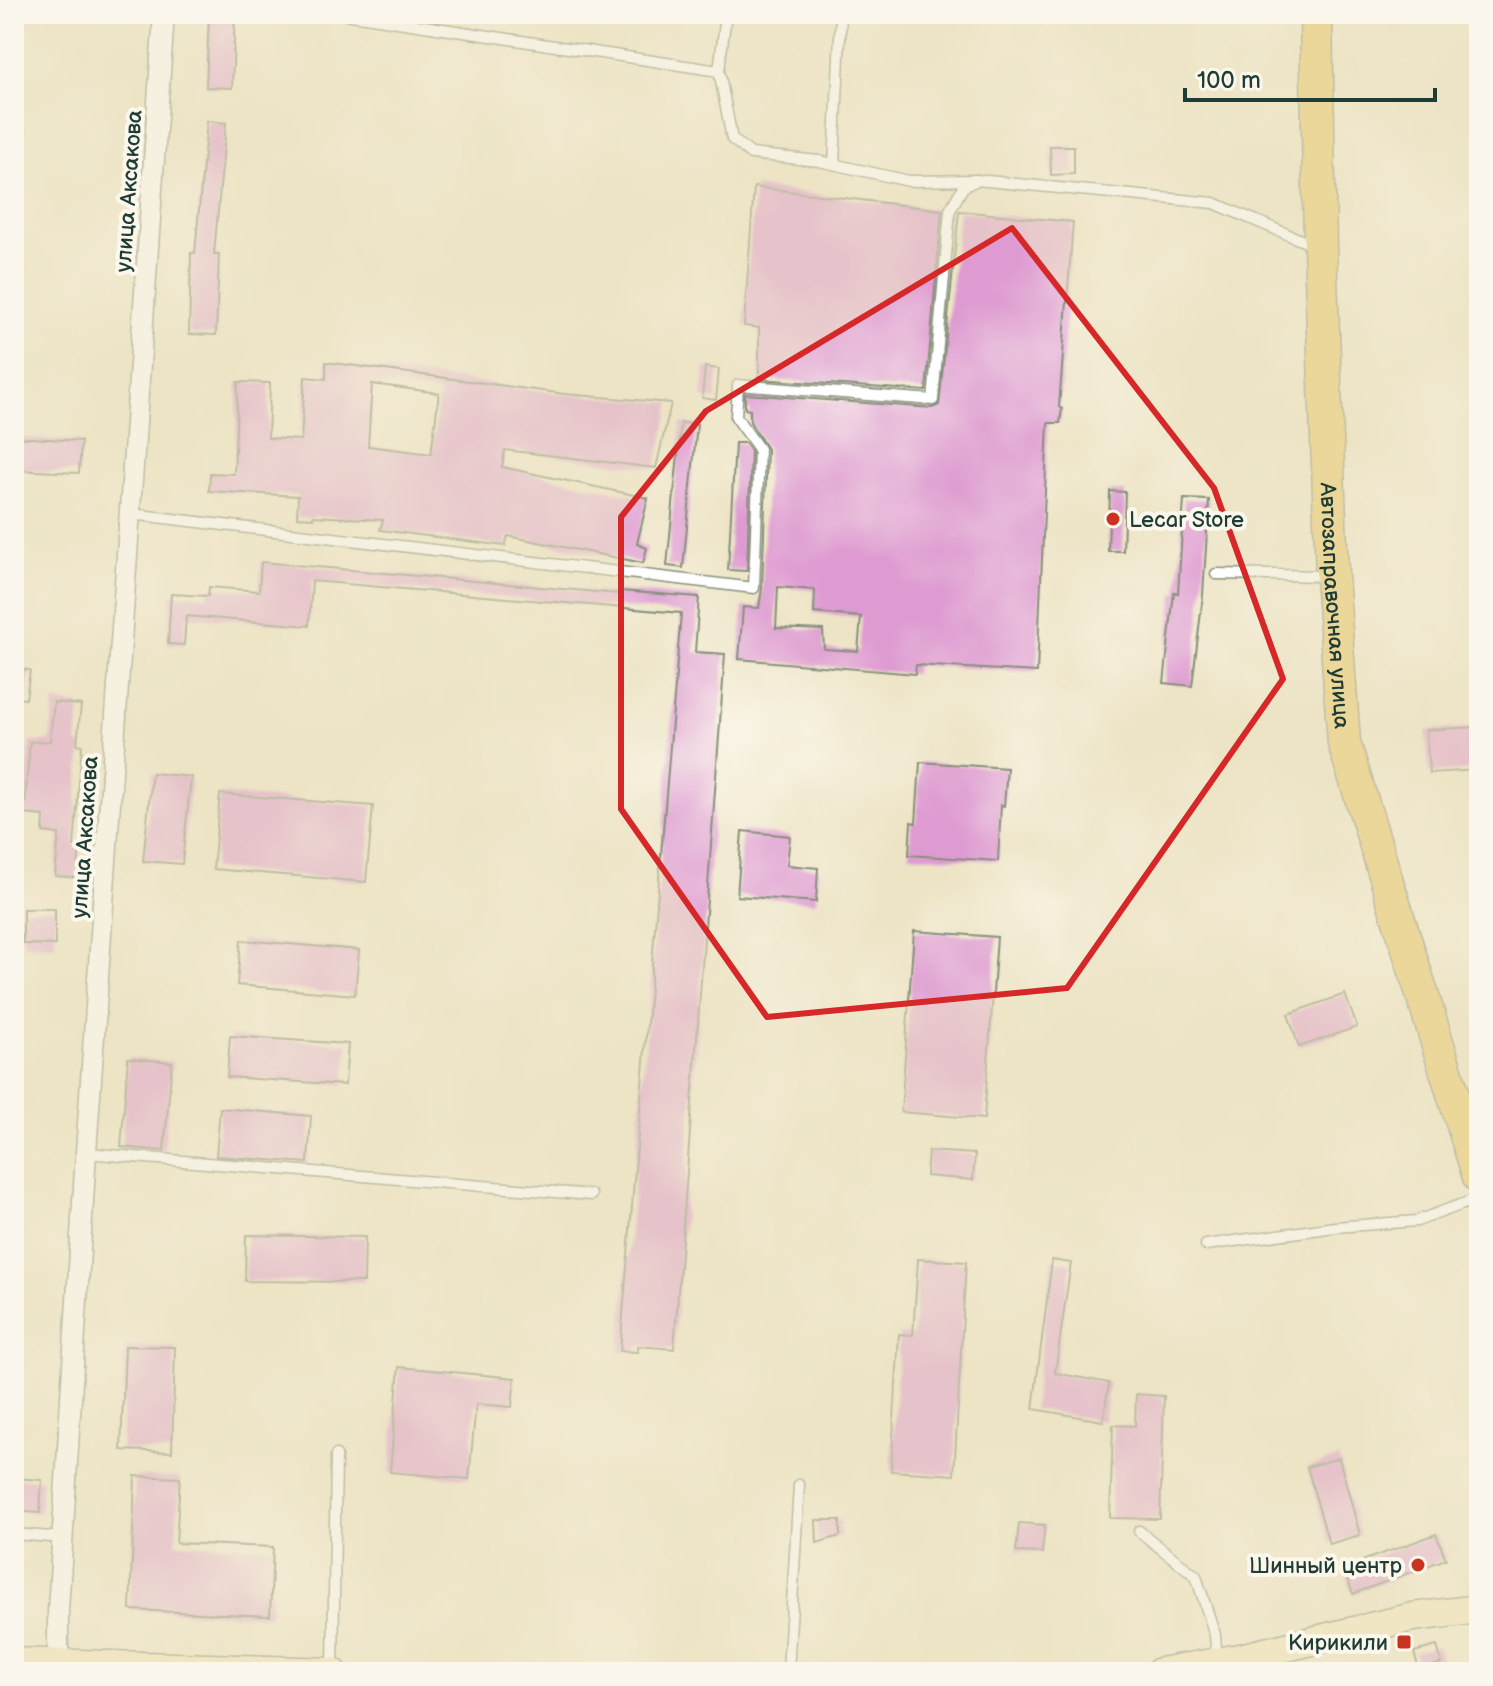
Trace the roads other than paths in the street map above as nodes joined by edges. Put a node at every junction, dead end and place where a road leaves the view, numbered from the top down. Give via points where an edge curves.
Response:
1 (164, 14) edge
2 (345, 14) edge
3 (726, 14) edge
4 (841, 14) edge
5 (1316, 14) edge
6 (719, 71) junction
7 (834, 164) junction
8 (977, 180) junction
9 (1320, 248) junction
10 (131, 514) junction
11 (1216, 574) dead end
12 (1332, 576) junction
13 (86, 1153) junction
14 (1479, 1177) edge
15 (591, 1195) dead end
16 (1479, 1198) edge
17 (1206, 1245) dead end
18 (336, 1455) dead end
19 (799, 1485) dead end
20 (1139, 1531) dead end
21 (14, 1534) edge
22 (63, 1538) junction
23 (1479, 1592) edge
24 (1479, 1609) edge
25 (1413, 1617) junction
26 (1233, 1664) edge
27 (36, 1665) edge
28 (333, 1672) edge
29 (788, 1672) edge
30 (1160, 1672) edge

1 - 10 street, улица Аксакова
2 - 6 lane
3 - 6 lane
4 - 7 lane
5 - 9 main road, Автозаправочная улица
6 - 7 lane via 732,139 751,154
7 - 8 lane via 909,181
8 - 9 lane via 1214,203
8 - 10 lane via 963,187 950,210 933,400 738,385 736,417 759,449 754,588
9 - 12 main road, Автозаправочная улица
10 - 13 street, улица Аксакова
11 - 12 lane
12 - 14 main road, Автозаправочная улица via 1344,743
13 - 15 lane
13 - 22 street, улица Аксакова
16 - 17 lane via 1417,1221
18 - 28 lane
19 - 29 lane
20 - 26 lane via 1196,1576 1215,1635
21 - 22 lane
22 - 27 street, улица Аксакова
23 - 25 main road
24 - 25 main road
25 - 26 main road
26 - 30 main road
27 - 28 main road

